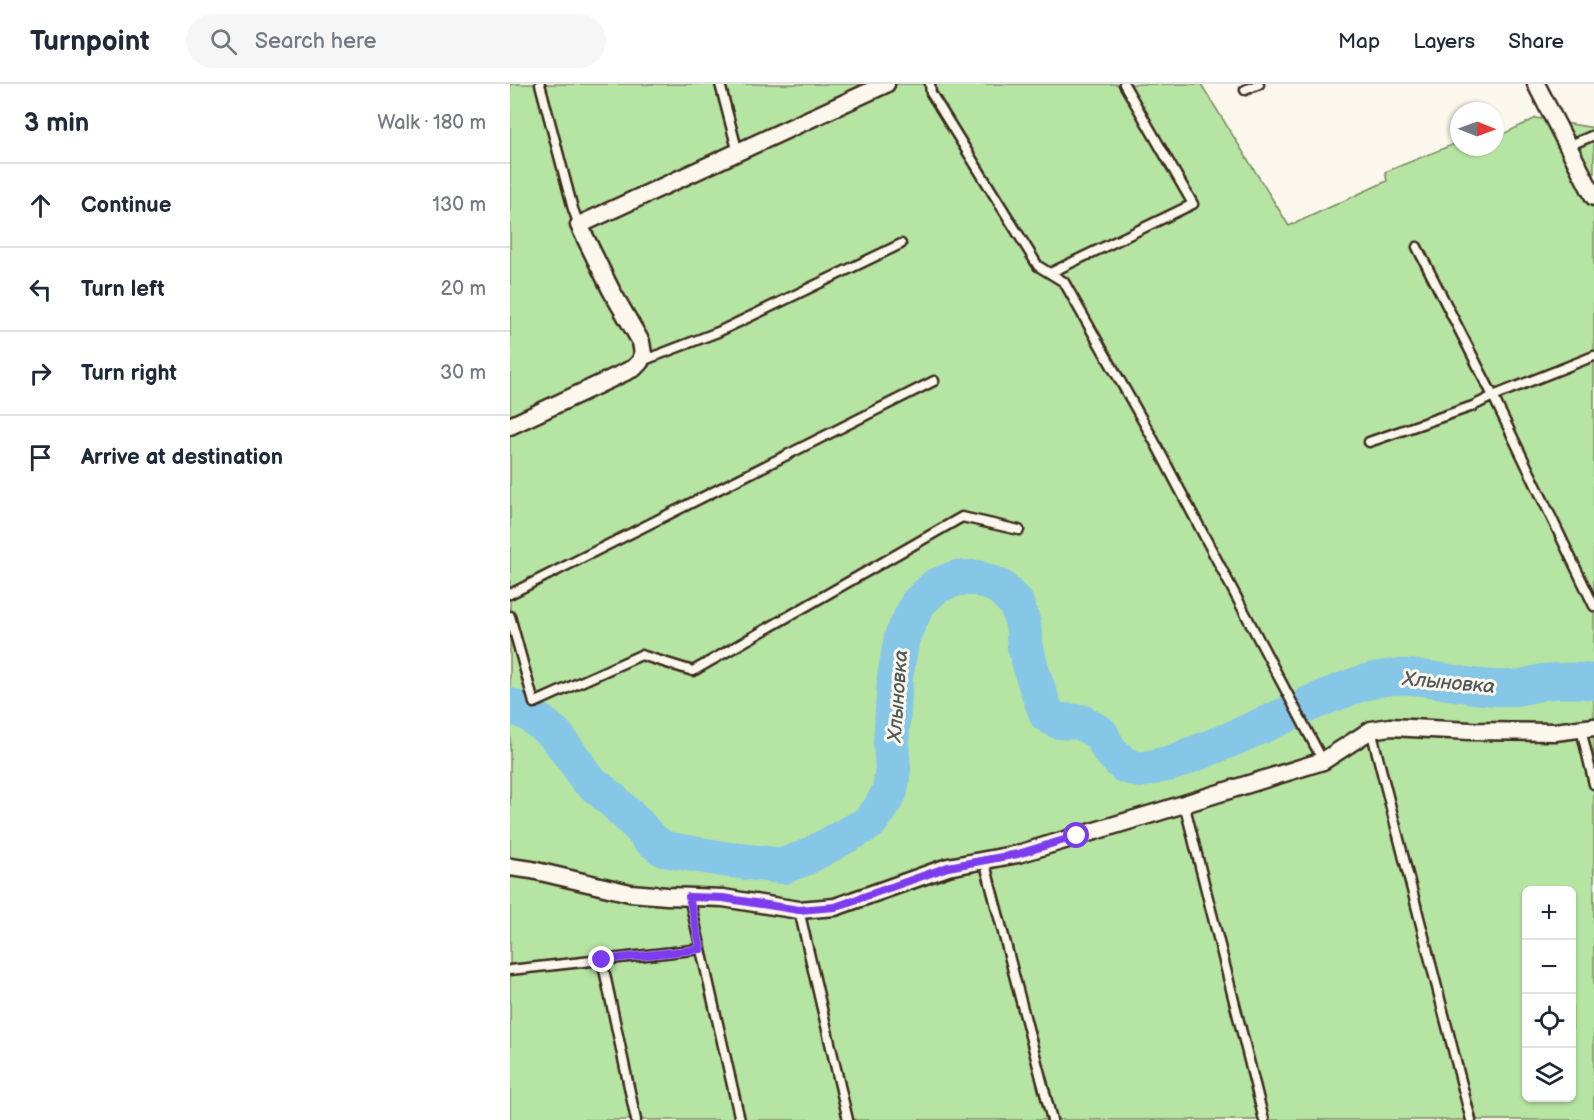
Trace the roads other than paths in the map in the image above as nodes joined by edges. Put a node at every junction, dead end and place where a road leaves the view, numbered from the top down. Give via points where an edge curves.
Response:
1 (540, 84) edge
2 (720, 84) edge
3 (886, 84) edge
4 (930, 84) edge
5 (1125, 84) edge
6 (1259, 84) edge
7 (1536, 84) edge
8 (1245, 90) dead end
9 (1594, 135) edge
10 (1568, 146) junction
11 (738, 153) junction
12 (1594, 197) edge
13 (579, 225) junction
14 (901, 244) dead end
15 (1418, 247) dead end
16 (1050, 273) junction
17 (1594, 356) edge
18 (640, 362) junction
19 (934, 381) dead end
20 (1493, 396) junction
21 (510, 426) edge
22 (1369, 442) dead end
23 (1019, 530) dead end
24 (510, 594) edge
25 (1594, 606) edge
26 (510, 616) edge
27 (1587, 728) edge
28 (1371, 730) junction
29 (1323, 761) junction
30 (1594, 784) edge
31 (1184, 803) junction
32 (984, 860) junction
33 (510, 867) edge
34 (689, 897) junction
35 (799, 910) junction
36 (701, 949) junction
37 (602, 960) junction
38 (510, 970) edge
39 (636, 1120) edge
40 (741, 1120) edge
41 (848, 1120) edge
42 (1052, 1120) edge
43 (1264, 1120) edge
44 (1472, 1120) edge

1 - 13 lane
2 - 11 lane
3 - 11 street
4 - 16 lane via 931,93 1038,266
5 - 16 lane via 1193,204
6 - 8 lane
7 - 10 street
9 - 10 lane
10 - 12 street
11 - 13 street
13 - 18 street via 641,342 644,354
14 - 18 lane via 718,332
15 - 20 lane
16 - 29 lane via 1064,282 1146,427
17 - 20 lane
18 - 21 street
19 - 24 lane
20 - 22 lane
20 - 25 lane
23 - 26 lane via 962,517 693,671 641,655 534,704
27 - 28 street via 1555,732 1390,727
27 - 30 lane
28 - 29 street
28 - 44 lane
29 - 31 street
31 - 32 street via 1018,854
31 - 43 lane
32 - 35 street via 948,867 835,907
32 - 42 lane
33 - 34 street via 630,893
34 - 35 street
34 - 36 lane
35 - 41 lane
36 - 37 lane
36 - 40 lane
37 - 38 lane
37 - 39 lane

